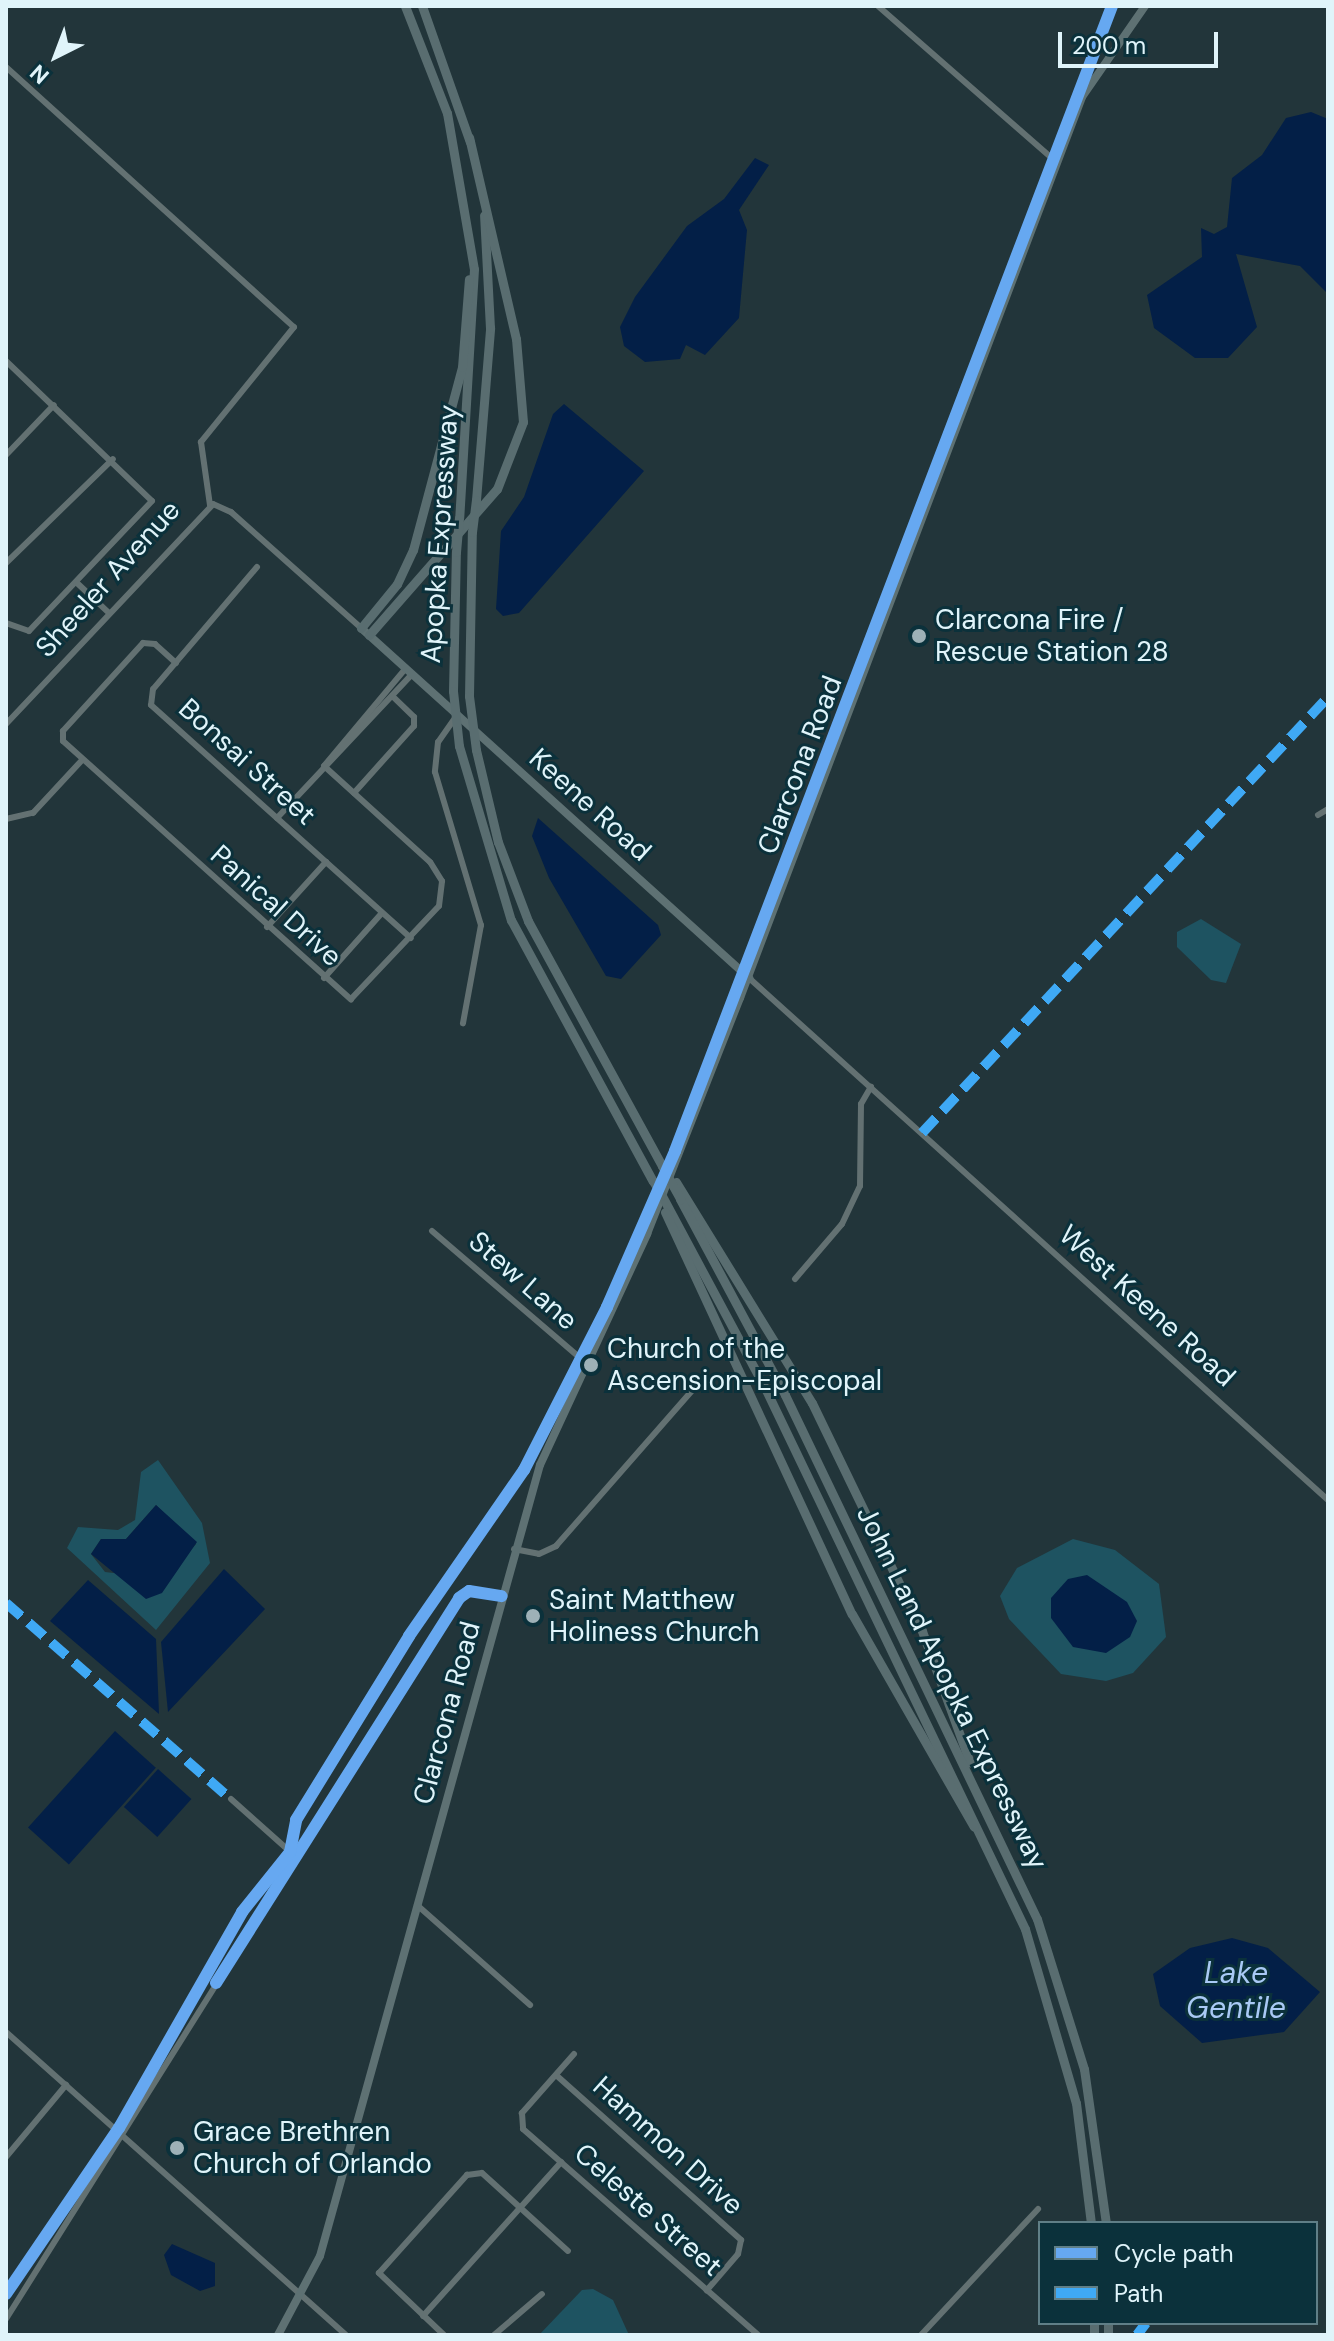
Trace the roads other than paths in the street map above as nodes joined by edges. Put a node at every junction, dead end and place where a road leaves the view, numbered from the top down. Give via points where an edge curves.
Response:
1 (405, 6) edge
2 (422, 6) edge
3 (878, 6) edge
4 (1145, 6) edge
5 (6, 67) edge
6 (469, 137) junction
7 (1056, 162) junction
8 (470, 232) junction
9 (6, 361) edge
10 (54, 405) junction
11 (8, 451) edge
12 (113, 459) junction
13 (211, 504) junction
14 (6, 563) edge
15 (257, 567) dead end
16 (76, 582) junction
17 (108, 612) junction
18 (6, 623) edge
19 (365, 632) junction
20 (176, 663) junction
21 (408, 671) junction
22 (392, 696) junction
23 (457, 715) junction
24 (6, 724) edge
25 (82, 760) junction
26 (324, 766) junction
27 (354, 793) junction
28 (1328, 809) edge
29 (1318, 815) dead end
30 (277, 818) junction
31 (6, 819) edge
32 (326, 862) junction
33 (382, 913) junction
34 (267, 927) junction
35 (411, 938) junction
36 (324, 978) junction
37 (749, 978) junction
38 (463, 1023) dead end
39 (871, 1087) junction
40 (935, 1145) joint
41 (681, 1195) junction
42 (672, 1221) junction
43 (432, 1231) dead end
44 (795, 1279) dead end
45 (586, 1363) junction
46 (705, 1376) dead end
47 (1328, 1500) edge
48 (514, 1549) junction
49 (502, 1596) junction
50 (231, 1799) dead end
51 (986, 1807) junction
52 (981, 1835) junction
53 (295, 1856) junction
54 (417, 1905) junction
55 (530, 2005) dead end
56 (6, 2032) edge
57 (574, 2054) dead end
58 (556, 2075) junction
59 (66, 2085) junction
60 (122, 2135) junction
61 (6, 2157) edge
62 (561, 2162) junction
63 (520, 2208) junction
64 (1038, 2209) dead end
65 (1091, 2221) edge
66 (1106, 2221) edge
67 (568, 2251) dead end
68 (707, 2290) junction
69 (542, 2294) dead end
70 (302, 2297) junction
71 (423, 2316) junction
72 (6, 2319) edge
73 (278, 2335) edge
74 (346, 2335) edge
75 (444, 2335) edge
76 (494, 2335) edge
77 (758, 2335) edge
78 (921, 2335) edge

1 - 8 highway, Apopka Expressway via 438,86
2 - 6 highway, Apopka Expressway
3 - 7 street
4 - 7 main road, Clarcona Road via 1100,63
5 - 13 street via 294,327 292,339 201,442
6 - 19 highway via 518,350 523,422 497,489
6 - 41 highway, Apopka Expressway, bridge via 490,295 472,532 469,696 476,750 528,921
7 - 37 main road, Clarcona Road
8 - 19 highway via 455,399 405,570
8 - 42 highway, Apopka Expressway, bridge via 475,334 456,552 453,691 459,746 476,822 511,920
9 - 10 street
10 - 11 street
10 - 12 street
12 - 14 street
12 - 16 street via 152,501
13 - 17 street, Sheeler Avenue
13 - 19 street, Keene Road via 231,512
15 - 20 street, Bonsai Street
16 - 17 street
16 - 18 street via 29,631
17 - 24 street, Sheeler Avenue
19 - 21 main road, Keene Road
20 - 25 street, Panical Drive via 155,644 139,647 63,731 63,741
20 - 30 street, Bonsai Street via 149,694 151,705
21 - 22 street
21 - 23 main road, Keene Road
21 - 26 street
22 - 26 street
22 - 27 street via 414,717 414,726
23 - 37 main road, Keene Road
23 - 38 street via 438,742 435,772 481,925
25 - 31 street via 33,813
25 - 34 street, Panical Drive
26 - 27 street, Panical Drive
26 - 30 street
27 - 35 street, Panical Drive via 439,873 439,906
28 - 29 street
30 - 32 street, Bonsai Street
32 - 33 street, Bonsai Street
32 - 34 street
33 - 35 street, Bonsai Street
33 - 36 street
34 - 36 street, Panical Drive
35 - 36 street, Panical Drive via 356,998
37 - 39 street, Keene Road
37 - 45 main road, Clarcona Road via 647,1234
39 - 40 street, Keene Road
39 - 44 street via 861,1104 860,1186 842,1224
40 - 47 street, West Keene Road
41 - 51 highway, John Land Apopka Expressway
41 - 51 highway via 770,1325 852,1483 922,1631
42 - 52 highway, John Land Apopka Expressway via 772,1401
42 - 52 highway via 852,1614
43 - 45 street, Stew Lane
45 - 48 main road, Clarcona Road via 540,1465
46 - 48 street via 556,1546 539,1554
48 - 49 main road, Clarcona Road
49 - 53 street via 469,1591 459,1598
49 - 54 main road, Clarcona Road
50 - 53 street
51 - 66 highway, John Land Apopka Expressway via 1056,1971 1084,2069
52 - 65 highway, John Land Apopka Expressway via 1043,1977 1076,2103
53 - 60 street
54 - 55 street
54 - 70 main road, Clarcona Road via 320,2256
56 - 59 street
57 - 58 street
58 - 62 street, Celeste Street via 522,2113 523,2129
58 - 68 street, Hammon Drive via 741,2240 738,2254
59 - 60 street
59 - 61 street
60 - 70 street
60 - 72 street
62 - 63 street
62 - 68 street, Celeste Street
63 - 67 street
63 - 71 street
63 - 71 street via 482,2173 467,2175 384,2266 386,2284
64 - 78 street
68 - 77 street, Celeste Street
69 - 76 street
70 - 73 main road, Clarcona Road
70 - 74 street
71 - 75 street

